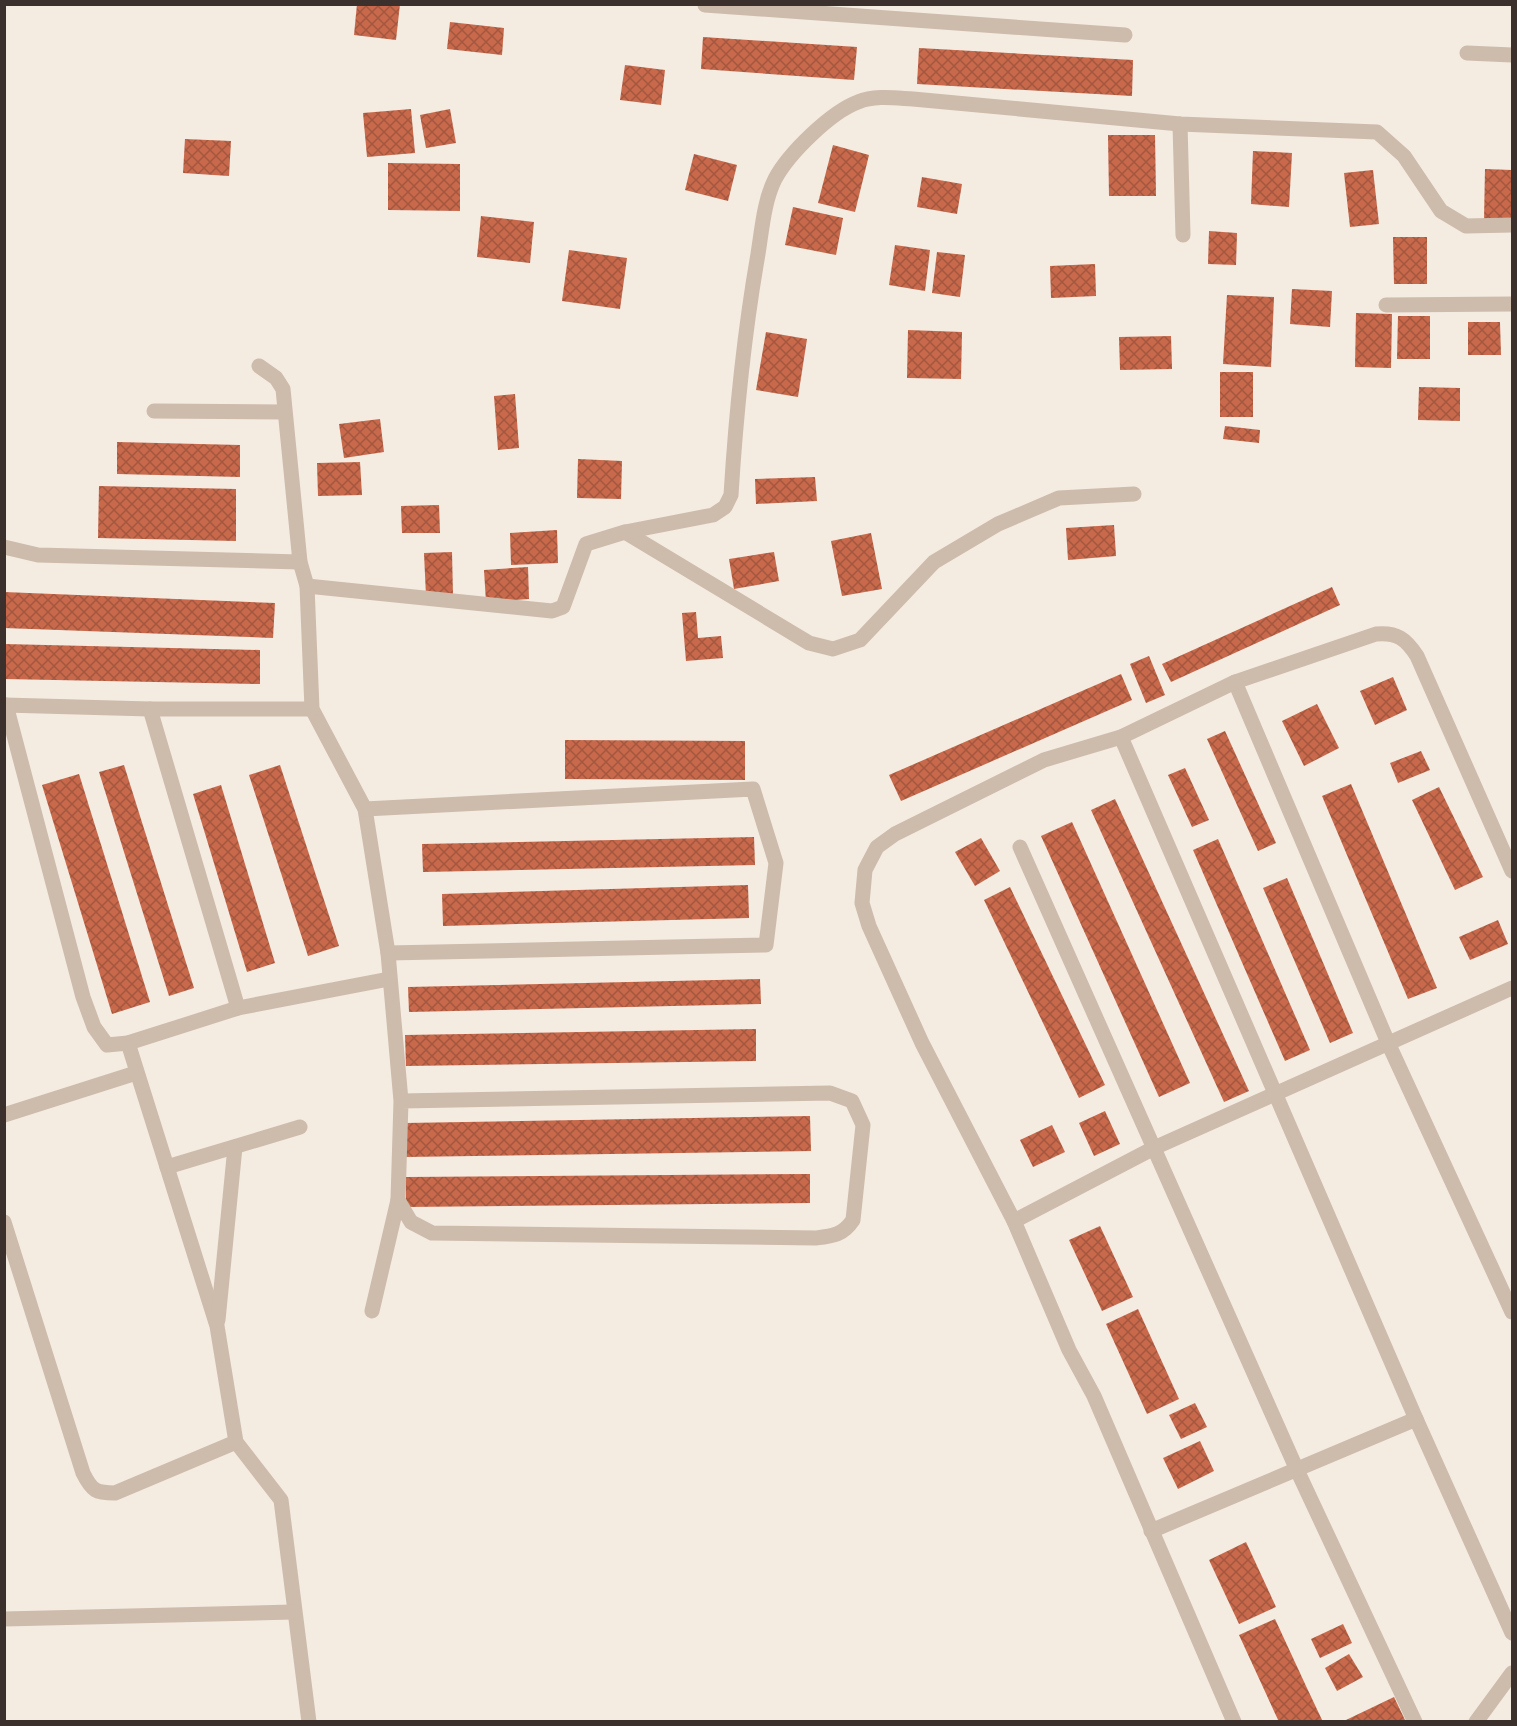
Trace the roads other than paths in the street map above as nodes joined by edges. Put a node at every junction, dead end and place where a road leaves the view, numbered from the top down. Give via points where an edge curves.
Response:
1 (705, 5) edge
2 (754, 7) edge
3 (898, 12) edge
4 (1125, 35) dead end
5 (1467, 53) dead end
6 (1512, 55) edge
7 (1180, 123) junction
8 (1512, 225) edge
9 (1183, 236) dead end
10 (1512, 304) edge
11 (1386, 305) dead end
12 (259, 366) dead end
13 (154, 411) dead end
14 (285, 412) junction
15 (1134, 494) dead end
16 (625, 532) junction
17 (4, 547) edge
18 (300, 562) junction
19 (307, 586) junction
20 (1235, 681) junction
21 (5, 705) edge
22 (150, 709) junction
23 (312, 709) junction
24 (1120, 737) junction
25 (365, 809) junction
26 (1020, 847) dead end
27 (1512, 871) edge
28 (388, 953) junction
29 (389, 979) junction
30 (1512, 988) edge
31 (238, 1008) junction
32 (128, 1043) junction
33 (1389, 1045) junction
34 (136, 1073) junction
35 (1275, 1092) junction
36 (401, 1101) junction
37 (4, 1115) edge
38 (300, 1127) dead end
39 (235, 1147) junction
40 (1154, 1148) junction
41 (167, 1167) junction
42 (398, 1200) junction
43 (1014, 1221) junction
44 (4, 1222) edge
45 (372, 1311) dead end
46 (1512, 1312) edge
47 (217, 1326) junction
48 (1416, 1419) junction
49 (240, 1447) junction
50 (1297, 1470) junction
51 (1151, 1531) junction
52 (293, 1612) junction
53 (4, 1619) edge
54 (1512, 1633) edge
55 (1512, 1673) edge
56 (309, 1722) edge
57 (1234, 1722) edge
58 (1415, 1722) edge
59 (1476, 1722) edge

1 - 2 street
2 - 3 street
3 - 4 street
5 - 6 street
7 - 8 street via 1377,132 1404,156 1441,211 1466,226
7 - 9 street
7 - 16 street via 882,97 858,102 830,120 790,158 775,179 766,204 748,314 731,495 725,507 713,515
10 - 11 street
12 - 14 street via 276,378 283,389
13 - 14 street
14 - 18 street
15 - 16 street via 1059,498 998,524 934,562 860,640 833,649 809,643
16 - 19 street via 585,544 563,607 552,611
17 - 18 street via 38,555
18 - 19 street
19 - 23 street
20 - 24 street
20 - 27 street via 1376,634 1401,636 1417,656
20 - 33 street
21 - 22 street
21 - 32 street via 83,997 94,1027 107,1045
22 - 23 street
22 - 31 street
23 - 25 street
24 - 35 street
24 - 43 street via 1044,760 919,821 877,848 866,870 862,903 877,947
25 - 28 street
25 - 28 street via 753,789 776,863 766,945
26 - 40 street
28 - 29 street
29 - 31 street
29 - 36 street
30 - 33 street
31 - 32 street
32 - 34 street
33 - 35 street
33 - 46 street
34 - 37 street
34 - 41 street
35 - 40 street
35 - 48 street
36 - 42 street
36 - 42 street via 830,1094 852,1101 863,1125 853,1220 836,1236 432,1233 411,1222
38 - 39 street
39 - 41 street
39 - 47 street
40 - 43 street
40 - 50 street
41 - 47 street
42 - 45 street
43 - 51 street
44 - 49 street via 91,1489 115,1493
47 - 49 street
48 - 50 street
48 - 54 street
49 - 52 street via 281,1500
50 - 51 street
50 - 58 street
51 - 57 street
52 - 53 street
52 - 56 street
55 - 59 street

